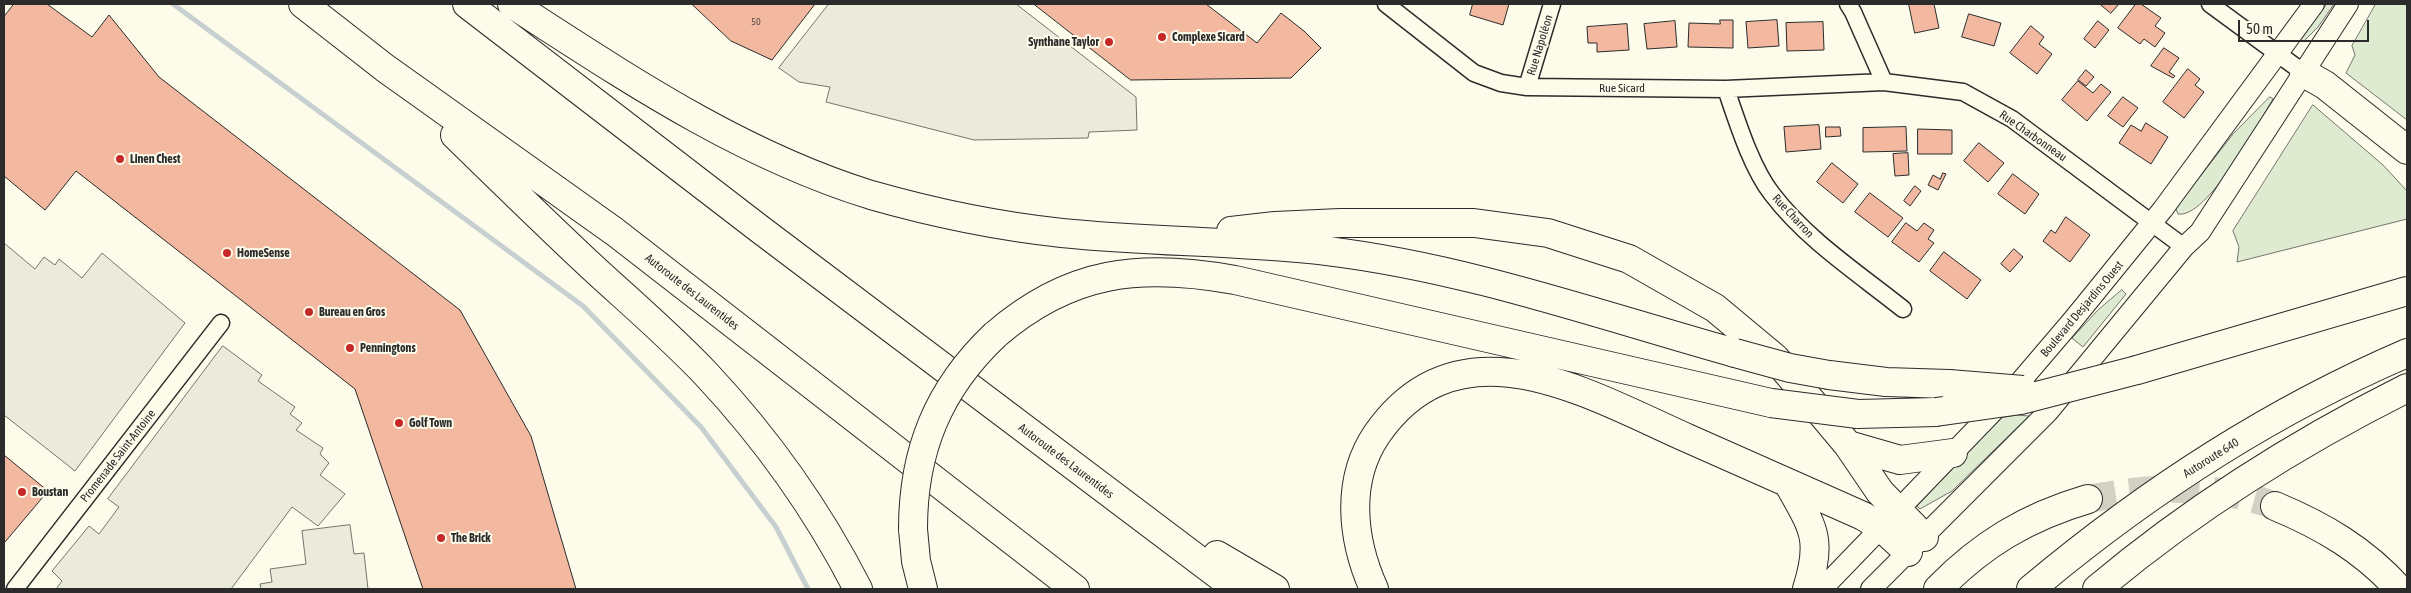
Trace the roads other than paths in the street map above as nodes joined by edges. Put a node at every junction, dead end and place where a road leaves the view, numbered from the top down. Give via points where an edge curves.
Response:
1 (303, 4) edge
2 (467, 4) edge
3 (512, 4) edge
4 (1386, 4) edge
5 (1552, 4) edge
6 (1848, 4) edge
7 (2210, 4) edge
8 (2314, 4) edge
9 (2348, 4) edge
10 (2278, 55) junction
11 (385, 68) junction
12 (2304, 73) junction
13 (1884, 82) junction
14 (1527, 87) junction
15 (1726, 89) junction
16 (2407, 150) edge
17 (2152, 223) junction
18 (1162, 240) junction
19 (2184, 247) junction
20 (2407, 291) edge
21 (1904, 309) dead end
22 (221, 323) dead end
23 (2407, 352) edge
24 (2407, 388) edge
25 (2052, 393) junction
26 (1848, 445) junction
27 (1953, 453) junction
28 (1091, 479) junction
29 (1788, 483) junction
30 (2088, 499) tunnel mouth
31 (2275, 506) tunnel mouth
32 (1889, 518) junction
33 (1916, 544) junction
34 (2126, 565) junction
35 (15, 589) edge
36 (858, 589) edge
37 (923, 589) edge
38 (1075, 589) edge
39 (1237, 589) edge
40 (1275, 589) edge
41 (1374, 589) edge
42 (1807, 589) edge
43 (1822, 589) edge
44 (1871, 589) edge
45 (1938, 589) edge
46 (2032, 589) edge
47 (2097, 589) edge
48 (2106, 589) edge
49 (2399, 589) edge

1 - 11 highway, Autoroute des Laurentides
2 - 28 highway, Autoroute des Laurentides
3 - 18 highway via 681,111 745,145 830,181 897,202 987,223 1064,233
4 - 14 street, Rue Sicard via 1474,73 1501,83
5 - 14 street, Rue Napoléon
6 - 13 street
7 - 10 street
8 - 10 street, Boulevard Desjardins Ouest
9 - 12 street
10 - 12 street
10 - 17 street, Boulevard Desjardins Ouest
11 - 36 highway via 727,397 794,483
11 - 38 highway, Autoroute des Laurentides via 615,232
12 - 16 highway
12 - 19 street via 2222,201 2200,232
13 - 15 street, Rue Sicard
13 - 17 street, Rue Charbonneau via 1963,92 2012,119
14 - 15 street, Rue Sicard
15 - 21 street, Rue Charron via 1748,148 1770,192 1806,232
17 - 19 street, Rue Charbonneau
17 - 27 street, Boulevard Desjardins Ouest via 2014,389
18 - 25 highway, bridge via 1301,248 1422,266 1530,292 1735,353 1829,375
18 - 26 highway via 1275,226 1411,221 1502,225 1579,242 1616,254 1660,275 1732,320 1775,358
19 - 33 street via 2048,412
20 - 25 highway, bridge
22 - 35 street, Promenade Saint-Antoine
23 - 46 highway, Autoroute 640 via 2309,400 2205,461 2120,519
24 - 34 highway via 2249,478
25 - 37 highway, bridge via 1997,405 1936,412 1858,414 1770,403 1235,280 1180,272 1126,273 1088,282 1033,306 995,335 962,370 936,415 920,463 914,496 916,561
26 - 27 highway via 1900,460
26 - 32 highway via 1880,492
27 - 32 street, Boulevard Desjardins Ouest
28 - 39 highway, Autoroute des Laurentides
28 - 40 highway
29 - 32 highway via 1863,516
29 - 41 highway via 1550,380 1490,371 1459,376 1434,385 1399,408 1375,437 1365,458 1358,481 1355,518 1362,557
29 - 42 highway via 1816,542 1814,567
30 - 45 highway via 2018,526 1975,554
31 - 49 highway via 2340,538 2372,562
32 - 33 highway
32 - 43 street, Boulevard Desjardins Ouest
33 - 44 street
34 - 47 highway
34 - 48 highway

